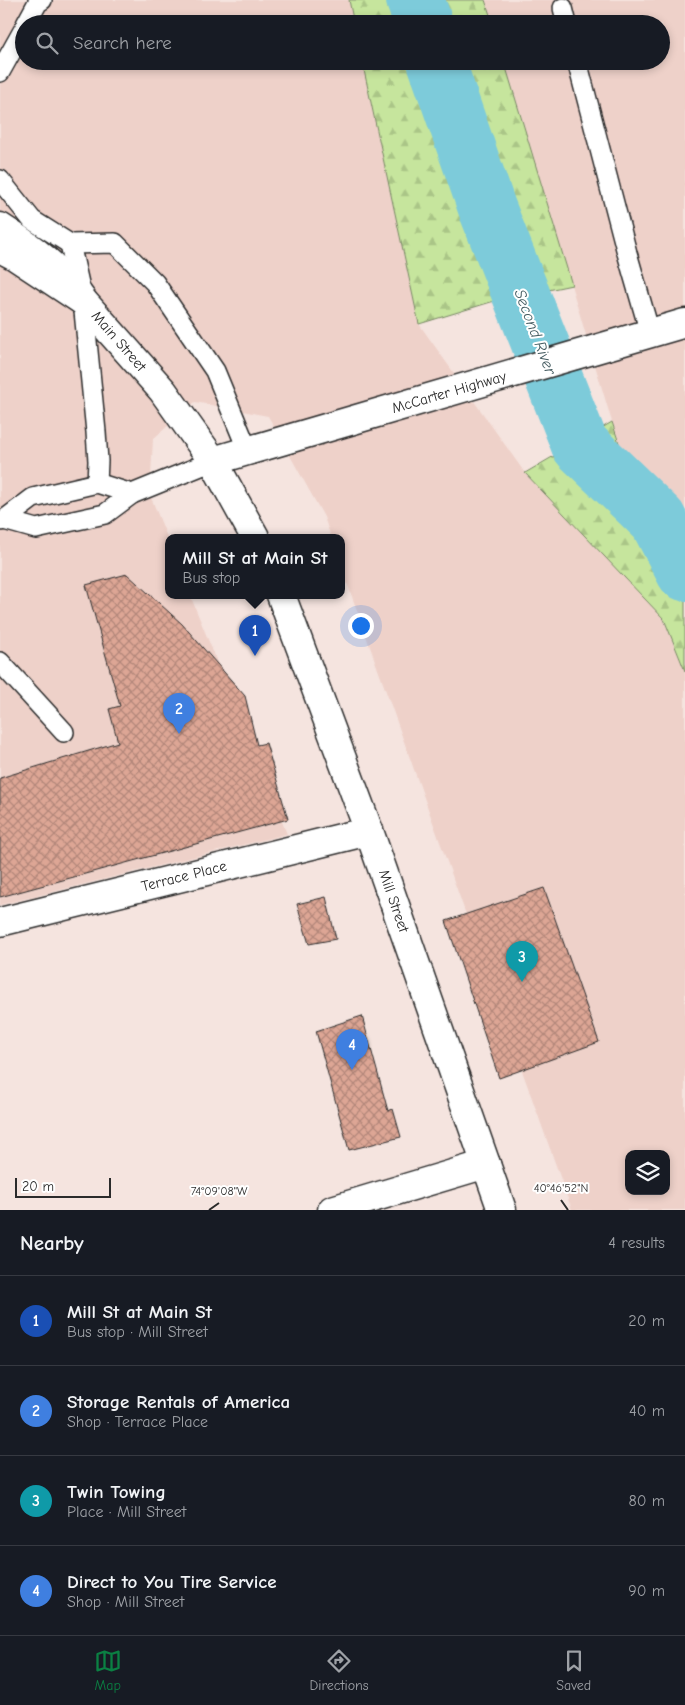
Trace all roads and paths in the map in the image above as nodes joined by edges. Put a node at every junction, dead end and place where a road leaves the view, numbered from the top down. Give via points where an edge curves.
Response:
1 (42, 0) edge
2 (31, 15) edge
3 (15, 45) edge
4 (579, 70) edge
5 (0, 72) edge
6 (0, 180) edge
7 (0, 227) edge
8 (70, 244) junction
9 (0, 248) edge
10 (83, 300) junction
11 (685, 322) edge
12 (650, 333) junction
13 (248, 451) junction
14 (213, 461) junction
15 (97, 483) junction
16 (132, 494) junction
17 (2, 521) edge
18 (253, 534) edge
19 (282, 599) edge
20 (0, 662) edge
21 (64, 732) dead end
22 (369, 831) junction
23 (0, 922) edge
24 (486, 1164) junction
25 (332, 1210) edge
26 (502, 1210) edge

1 - 2 lane
3 - 5 lane
4 - 12 lane
6 - 8 lane via 32,220
7 - 10 main road via 71,282
8 - 10 lane
8 - 13 lane via 115,244 155,282 215,371
9 - 10 main road, Main Street
10 - 14 main road, Main Street via 163,391
10 - 15 lane via 96,432
11 - 12 main road, McCarter Highway
12 - 13 main road, McCarter Highway
13 - 14 main road, McCarter Highway
14 - 16 lane
14 - 18 main road
15 - 16 lane
15 - 17 lane via 33,498
16 - 17 lane via 105,514 36,529
19 - 22 main road, Mill Street
20 - 21 lane
22 - 23 main road, Terrace Place
22 - 24 main road, Mill Street
24 - 25 main road
24 - 26 main road, Mill Street

